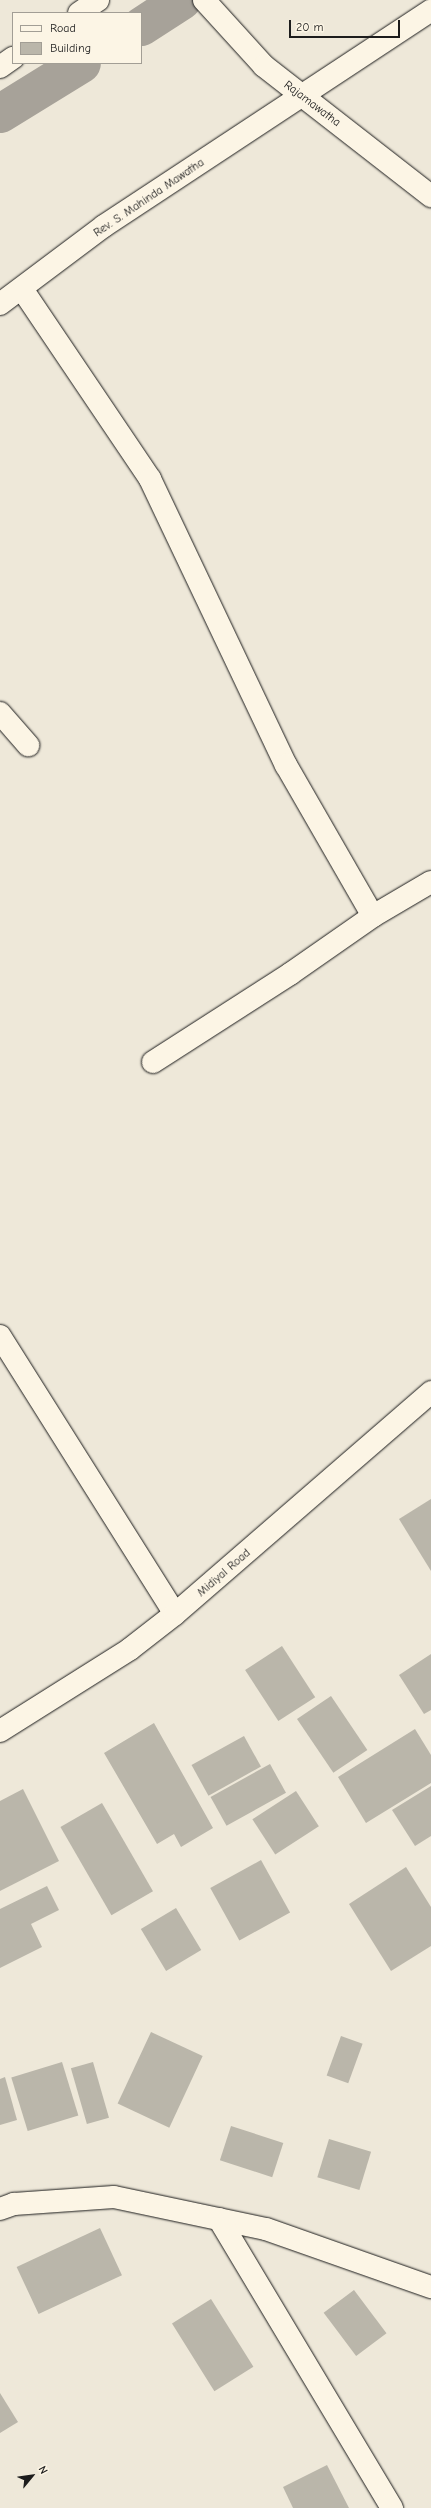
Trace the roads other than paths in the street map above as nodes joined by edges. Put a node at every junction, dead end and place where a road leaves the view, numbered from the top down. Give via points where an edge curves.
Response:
1 (98, 0) edge
2 (204, 0) edge
3 (431, 10) edge
4 (80, 12) edge
5 (12, 59) edge
6 (0, 67) edge
7 (302, 97) junction
8 (431, 196) edge
9 (22, 289) junction
10 (0, 304) edge
11 (0, 713) edge
12 (28, 745) dead end
13 (431, 882) edge
14 (373, 916) junction
15 (153, 1062) dead end
16 (0, 1336) edge
17 (431, 1392) edge
18 (175, 1614) junction
19 (0, 1731) edge
20 (0, 2209) edge
21 (219, 2219) junction
22 (431, 2287) edge
23 (392, 2508) edge

1 - 4 street
2 - 7 street, Rajamawatha via 220,22
3 - 7 street, Rev. S. Mahinda Mawatha
5 - 6 street
7 - 8 street, Rajamawatha
7 - 9 street, Rev. S. Mahinda Mawatha via 104,226
9 - 10 street, Rev. S. Mahinda Mawatha
9 - 14 street via 150,479 286,765
11 - 12 street
13 - 14 street
14 - 15 street via 290,974
16 - 18 street
17 - 18 street, Midiyal Road
18 - 19 street, Midiyal Road via 130,1649
20 - 21 street via 14,2204 114,2197
21 - 22 street via 266,2229
21 - 23 street

